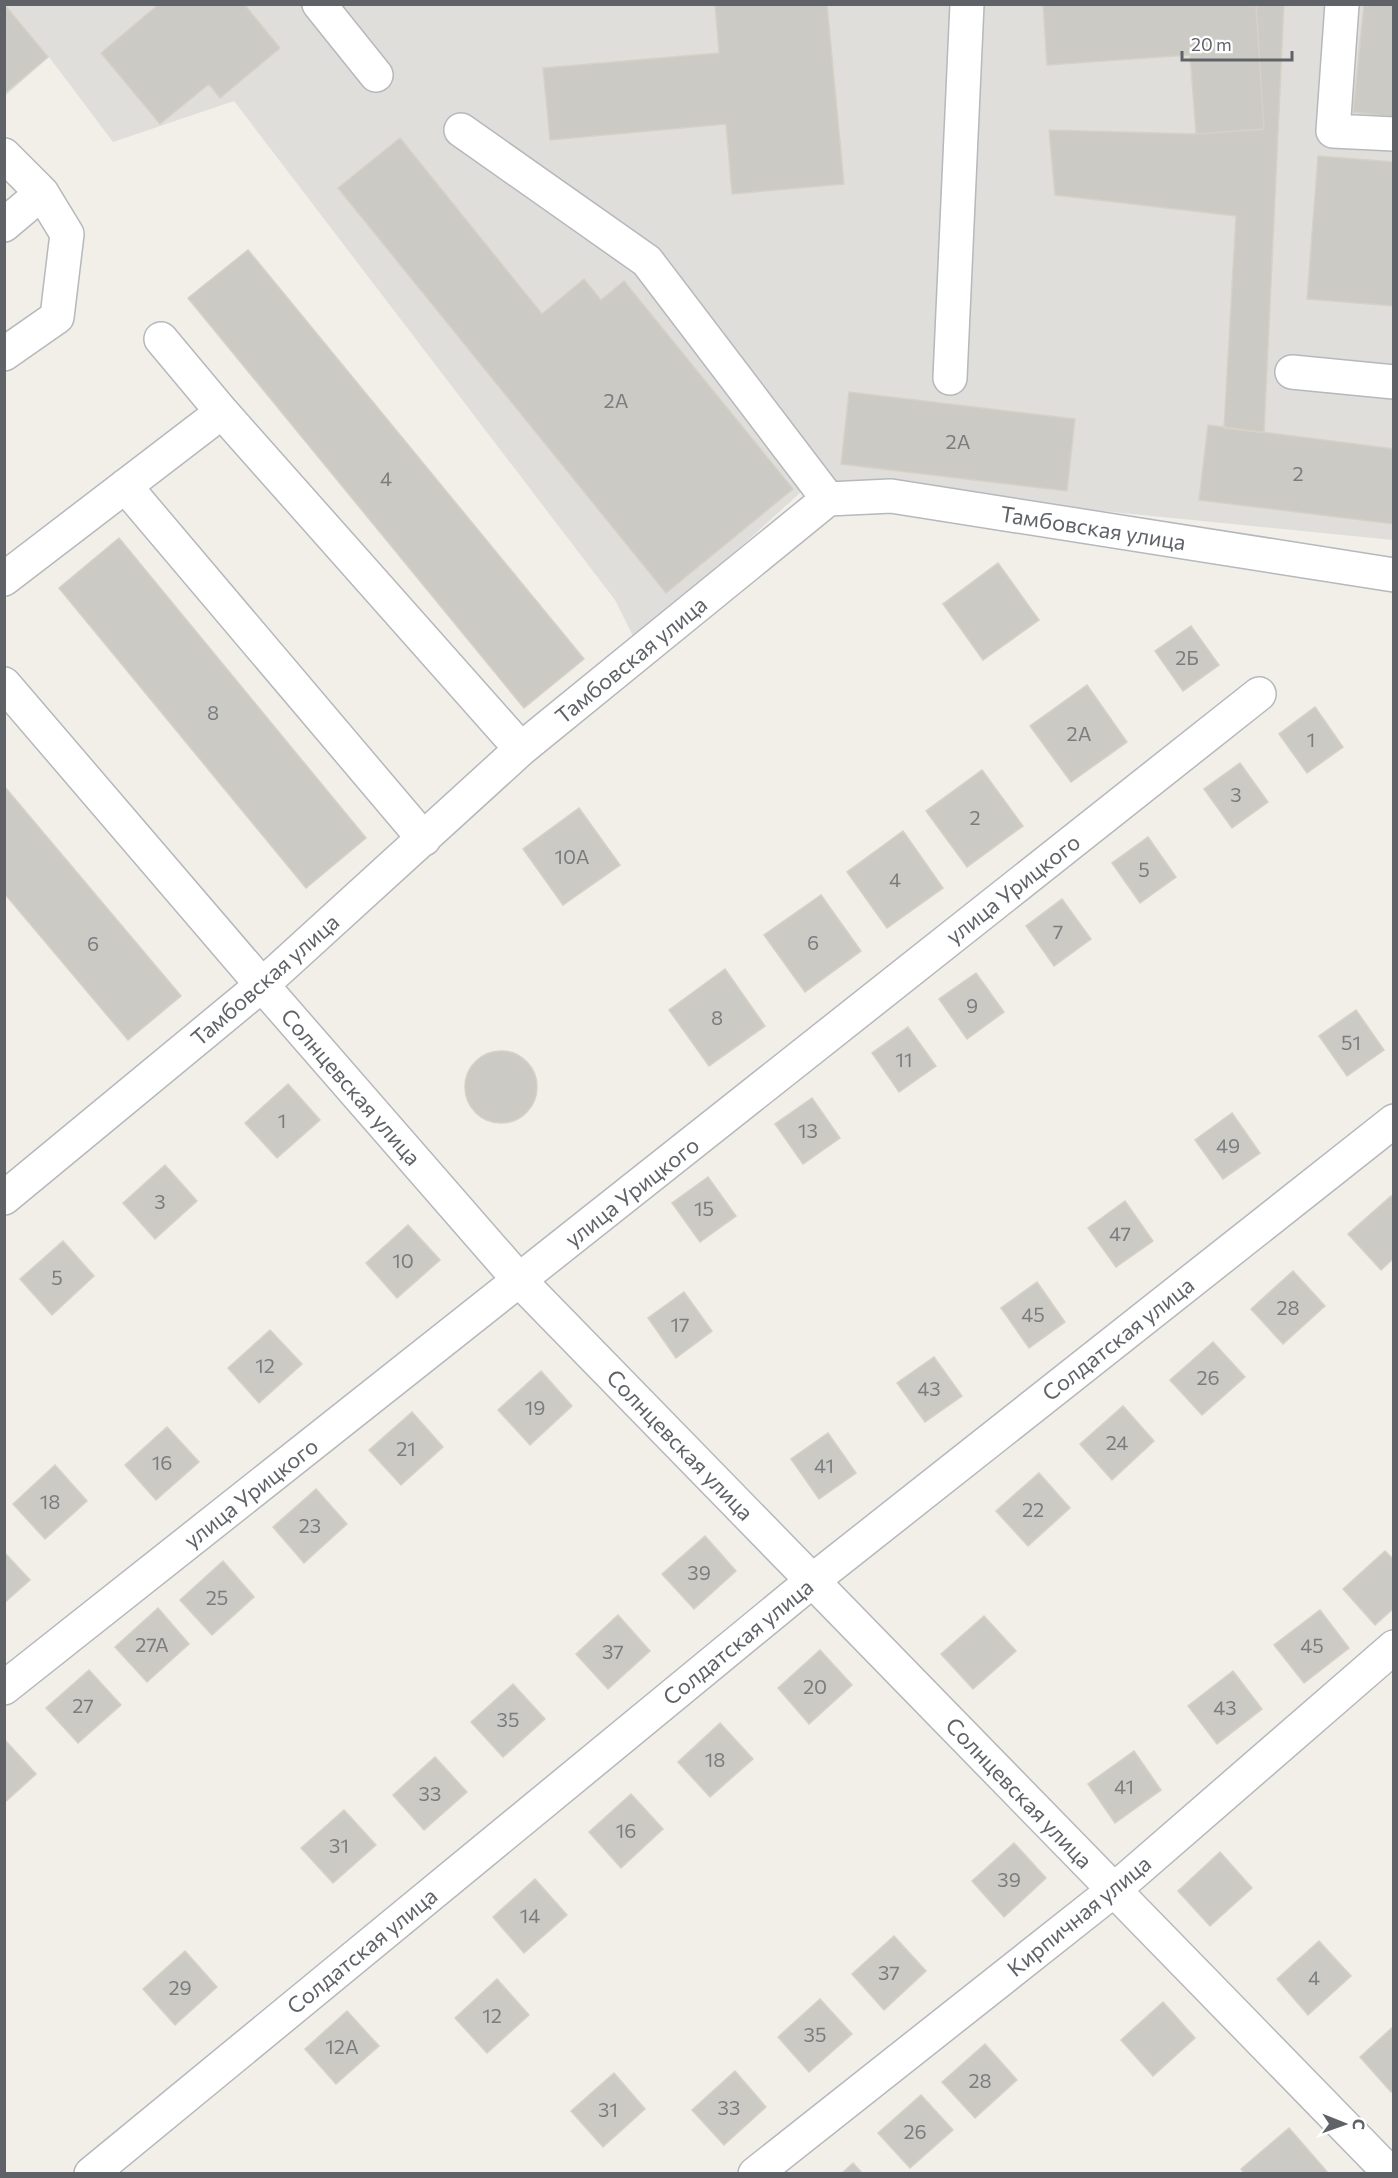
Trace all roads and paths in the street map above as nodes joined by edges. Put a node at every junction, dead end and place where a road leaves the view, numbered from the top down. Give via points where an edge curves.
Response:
1 (319, 4) edge
2 (967, 4) edge
3 (1342, 4) edge
4 (376, 75) dead end
5 (461, 130) dead end
6 (1394, 134) edge
7 (4, 155) edge
8 (42, 193) junction
9 (4, 225) edge
10 (161, 339) dead end
11 (4, 354) edge
12 (1292, 372) dead end
13 (950, 378) dead end
14 (1394, 382) edge
15 (222, 412) junction
16 (125, 486) junction
17 (828, 499) junction
18 (1394, 575) edge
19 (4, 579) edge
20 (4, 684) edge
21 (1259, 694) dead end
22 (521, 749) junction
23 (424, 840) junction
24 (262, 985) junction
25 (1394, 1122) edge
26 (4, 1198) edge
27 (520, 1281) junction
28 (812, 1581) junction
29 (1394, 1647) edge
30 (4, 1688) edge
31 (1114, 1890) junction
32 (91, 2174) edge
33 (755, 2174) edge
34 (1391, 2174) edge

1 - 4 street
2 - 13 street
3 - 6 street via 1333,130
5 - 17 street via 647,261
7 - 8 street
8 - 9 street
8 - 11 street via 67,234 57,318
10 - 15 street
12 - 14 street
15 - 16 street
15 - 22 street
16 - 19 street
16 - 23 street
17 - 18 street, Тамбовская улица via 891,496
17 - 22 street, Тамбовская улица
20 - 24 street, Солнцевская улица
21 - 27 street, улица Урицкого
22 - 23 street, Тамбовская улица
23 - 24 street, Тамбовская улица
24 - 26 street, Тамбовская улица
24 - 27 street, Солнцевская улица
25 - 28 street, Солдатская улица
27 - 28 street, Солнцевская улица
27 - 30 street, улица Урицкого
28 - 31 street, Солнцевская улица
28 - 32 street, Солдатская улица
29 - 31 street, Кирпичная улица
31 - 33 street, Кирпичная улица
31 - 34 street, Солнцевская улица

